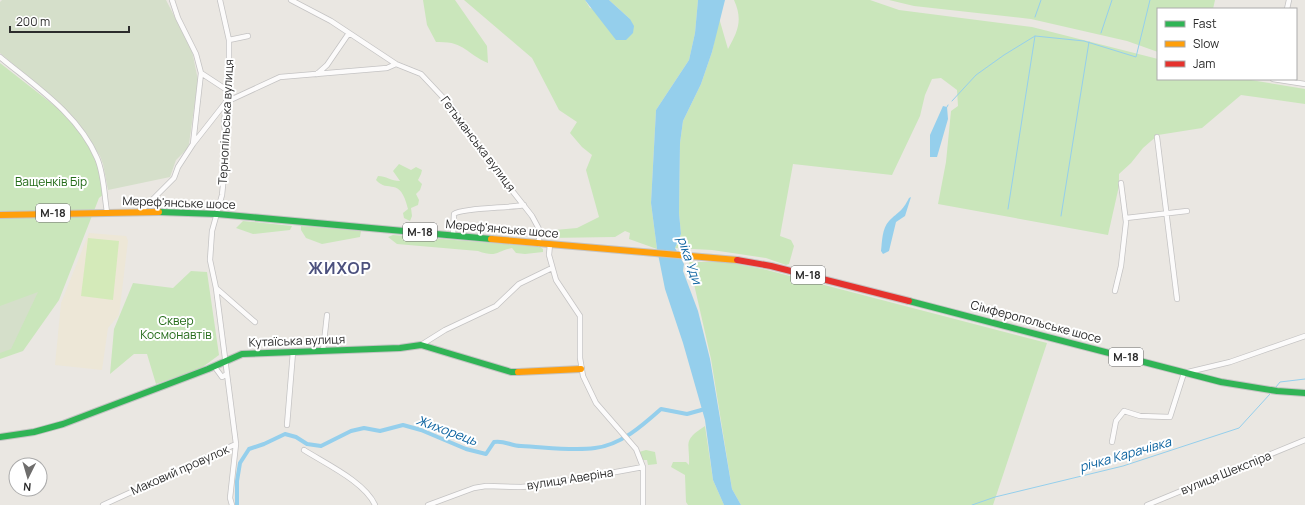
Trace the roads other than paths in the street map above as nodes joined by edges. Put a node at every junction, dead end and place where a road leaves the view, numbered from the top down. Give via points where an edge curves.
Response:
1 (172, 0) edge
2 (220, 0) edge
3 (291, 0) edge
4 (349, 33) junction
5 (248, 36) dead end
6 (229, 40) junction
7 (0, 57) edge
8 (396, 64) junction
9 (201, 73) junction
10 (317, 74) junction
11 (1279, 80) edge
12 (1305, 84) edge
13 (227, 90) junction
14 (226, 102) junction
15 (1157, 137) dead end
16 (193, 144) junction
17 (1121, 183) dead end
18 (524, 205) junction
19 (141, 211) junction
20 (107, 212) junction
21 (1186, 212) dead end
22 (217, 214) junction
23 (1167, 214) junction
24 (0, 215) edge
25 (1126, 218) junction
26 (453, 235) junction
27 (539, 244) junction
28 (550, 244) junction
29 (552, 268) junction
30 (216, 288) junction
31 (1115, 291) dead end
32 (1177, 299) dead end
33 (949, 311) joint
34 (327, 315) dead end
35 (254, 322) dead end
36 (1305, 336) edge
37 (421, 345) junction
38 (323, 351) junction
39 (293, 352) junction
40 (226, 361) junction
41 (213, 367) junction
42 (581, 369) junction
43 (1184, 373) junction
44 (227, 374) junction
45 (1305, 393) edge
46 (288, 424) dead end
47 (0, 437) edge
48 (1305, 440) edge
49 (1112, 442) dead end
50 (236, 444) junction
51 (304, 450) dead end
52 (643, 467) junction
53 (103, 505) edge
54 (232, 505) edge
55 (375, 505) edge
56 (428, 505) edge
57 (643, 505) edge
58 (1147, 505) edge

1 - 9 street via 196,54
2 - 6 street, Тернопільська вулиця
3 - 4 street, Гетьманська вулиця
4 - 8 street, Гетьманська вулиця
4 - 10 street via 327,65
5 - 6 street
6 - 13 street, Тернопільська вулиця
7 - 20 street via 74,121 96,157
8 - 10 street via 387,68
8 - 18 street, Гетьманська вулиця via 421,74 452,107 492,165
9 - 13 street
9 - 16 street
10 - 14 street via 280,77
11 - 12 street
13 - 14 street, Тернопільська вулиця
14 - 16 street
14 - 22 street, Тернопільська вулиця via 224,123 227,146 222,195
15 - 23 street
16 - 19 street via 174,178
17 - 25 street
18 - 26 street via 456,212
18 - 27 street, Гетьманська вулиця via 539,229
19 - 20 main road, Мереф'янське шосе / М-18
19 - 22 main road, Мереф'янське шосе / М-18
20 - 24 main road, Мереф'янське шосе / М-18
21 - 23 street
22 - 26 main road, Мереф'янське шосе / М-18
22 - 30 street, Тернопільська вулиця via 212,231 210,260
23 - 25 street
23 - 32 street
25 - 31 street via 1121,266
26 - 27 main road, Мереф'янське шосе / М-18
27 - 28 main road, Мереф'янське шосе / М-18
28 - 29 street
28 - 33 main road, Мереф'янське шосе / М-18 via 736,260 771,266
29 - 37 street via 519,284 496,306 445,330
29 - 42 street via 560,288 580,316
30 - 35 street
30 - 40 street, Тернопільська вулиця
33 - 43 main road, Сімферопольське шосе / М-18
34 - 38 street
36 - 43 street via 1230,362
37 - 38 main road, Кутаїська вулиця
37 - 42 main road, Кутаїська вулиця via 511,372
38 - 39 main road, Кутаїська вулиця
39 - 40 main road, Кутаїська вулиця via 242,354
39 - 46 street
40 - 41 main road, Кутаїська вулиця
40 - 44 street, Тернопільська вулиця
41 - 44 street via 222,377
41 - 47 main road, Кутаїська вулиця via 63,424
42 - 52 street via 596,403 628,438 636,449
43 - 45 main road, Сімферопольське шосе / М-18 via 1239,386
43 - 49 street via 1170,417 1140,416 1124,411 1116,421
44 - 50 street, Тернопільська вулиця
48 - 58 street, вулиця Шекспіра
50 - 53 street, Маковий провулок
50 - 54 street, Тернопільська вулиця via 230,498
51 - 55 street via 360,486 371,496
52 - 56 street, вулиця Аверіна via 545,485 474,488
52 - 57 street

